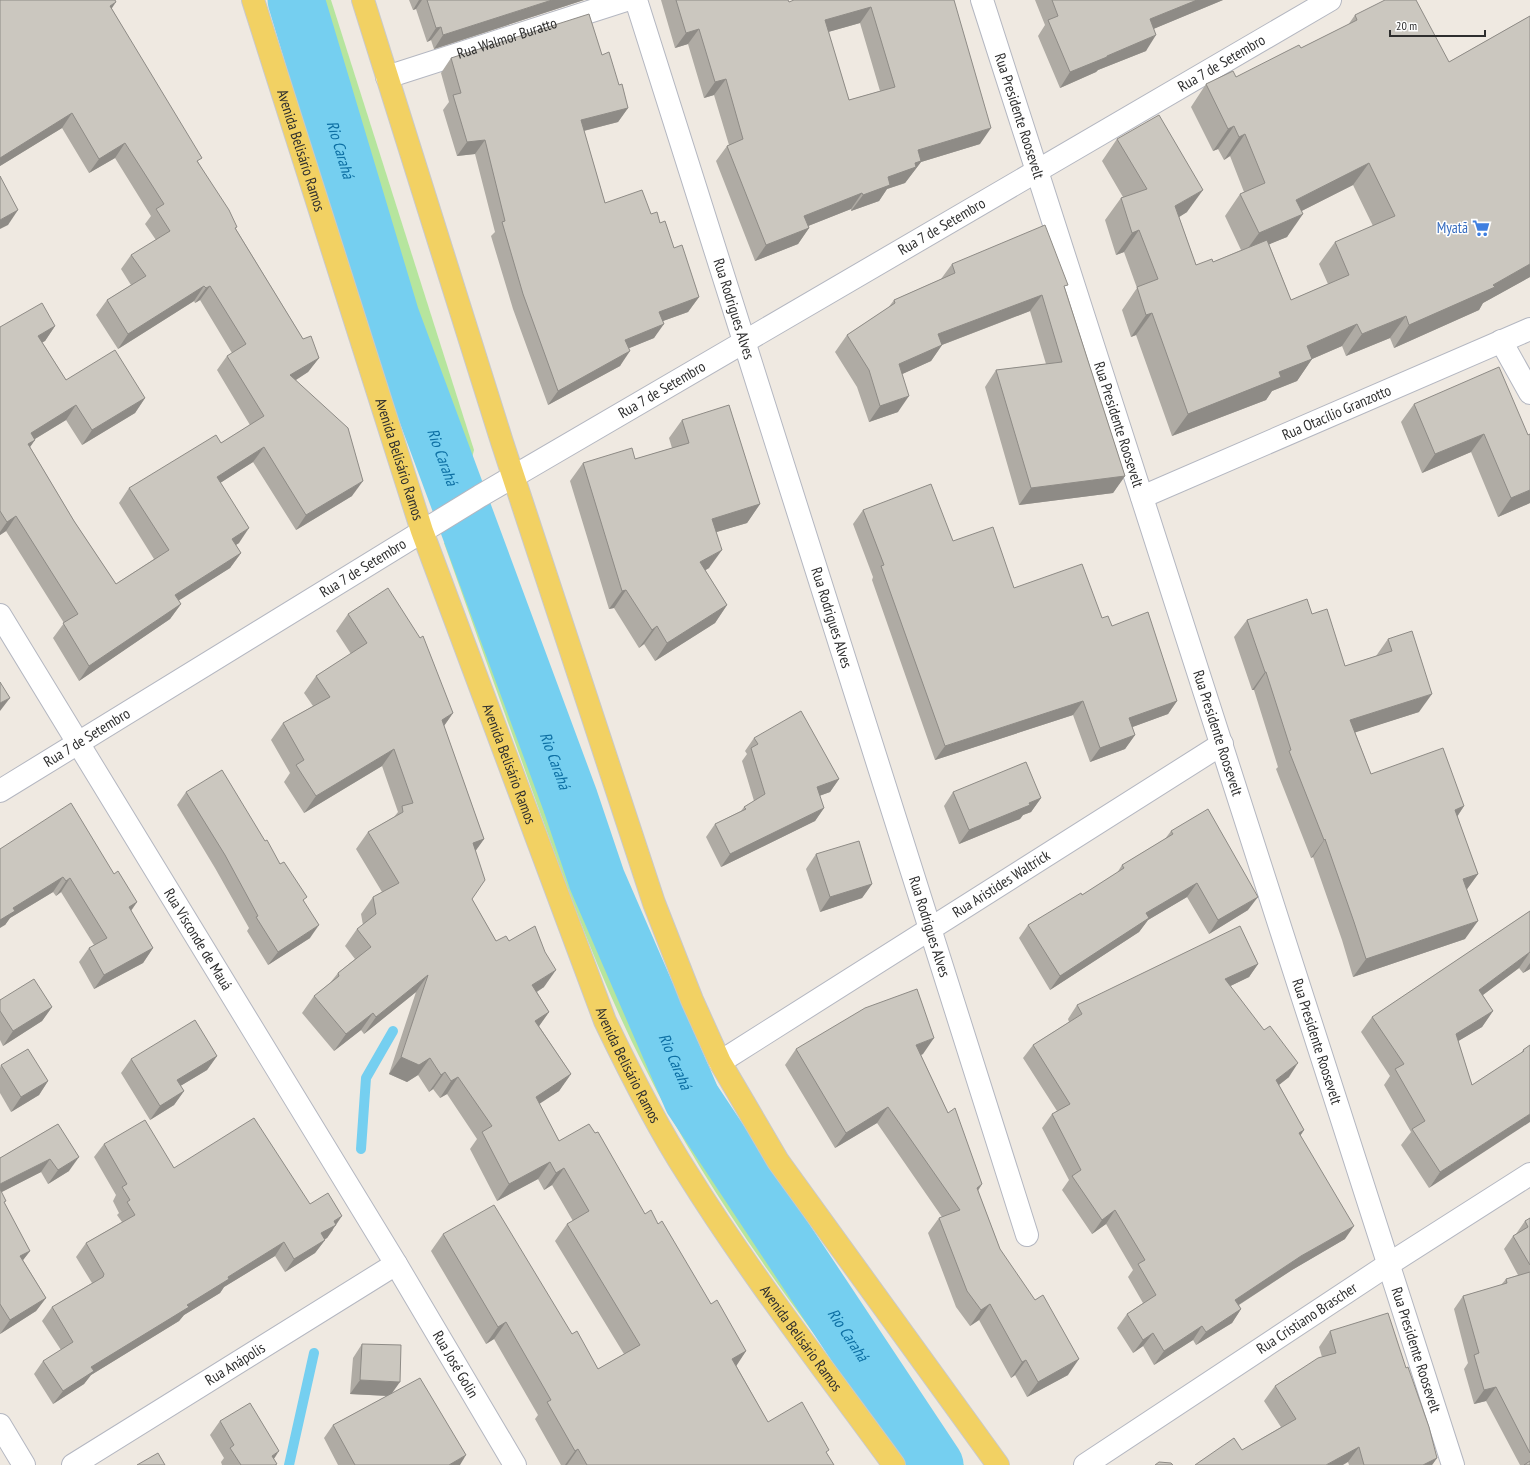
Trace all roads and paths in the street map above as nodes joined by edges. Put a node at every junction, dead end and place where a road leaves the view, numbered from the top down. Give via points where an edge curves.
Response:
1 (253, 0) edge
2 (363, 0) edge
3 (626, 0) edge
4 (636, 0) edge
5 (982, 0) edge
6 (1330, 0) edge
7 (388, 77) junction
8 (1037, 170) junction
9 (1530, 329) edge
10 (1501, 341) junction
11 (745, 343) junction
12 (1530, 393) edge
13 (514, 477) junction
14 (1142, 497) junction
15 (422, 531) junction
16 (0, 615) edge
17 (78, 743) junction
18 (1222, 744) junction
19 (0, 791) edge
20 (930, 929) junction
21 (720, 1062) junction
22 (1530, 1174) edge
23 (1027, 1235) dead end
24 (396, 1264) junction
25 (1389, 1264) junction
26 (0, 1425) edge
27 (24, 1465) edge
28 (73, 1465) edge
29 (515, 1465) edge
30 (894, 1465) edge
31 (998, 1465) edge
32 (1085, 1465) edge
33 (1453, 1465) edge

1 - 15 main road, Avenida Belisário Ramos
2 - 7 main road
3 - 7 street, Rua Walmor Buratto
4 - 11 street, Rua Rodrigues Alves
5 - 8 street, Rua Presidente Roosevelt
6 - 8 street, Rua 7 de Setembro
7 - 13 main road
8 - 11 street, Rua 7 de Setembro
8 - 14 street, Rua Presidente Roosevelt
9 - 10 street, Rua Otacílio Granzotto
10 - 12 street
10 - 14 street, Rua Otacílio Granzotto
11 - 13 street, Rua 7 de Setembro
11 - 20 street, Rua Rodrigues Alves
13 - 15 street, Rua 7 de Setembro
13 - 21 main road via 654,903 692,1000
14 - 18 street, Rua Presidente Roosevelt
15 - 17 street, Rua 7 de Setembro
15 - 30 main road, Avenida Belisário Ramos via 605,1021 641,1097 686,1173 737,1249
16 - 17 street, Rua Visconde de Mauá
17 - 19 street, Rua 7 de Setembro
17 - 24 street, Rua Visconde de Mauá
18 - 20 street, Rua Aristides Waltrick
18 - 25 street, Rua Presidente Roosevelt
20 - 21 street, Rua Aristides Waltrick
20 - 23 street, Rua Rodrigues Alves
21 - 31 main road via 778,1161
22 - 25 street, Rua Cristiano Brascher
24 - 28 street, Rua Anápolis
24 - 29 street, Rua José Golin
25 - 32 street, Rua Cristiano Brascher
25 - 33 street, Rua Presidente Roosevelt
26 - 27 street

